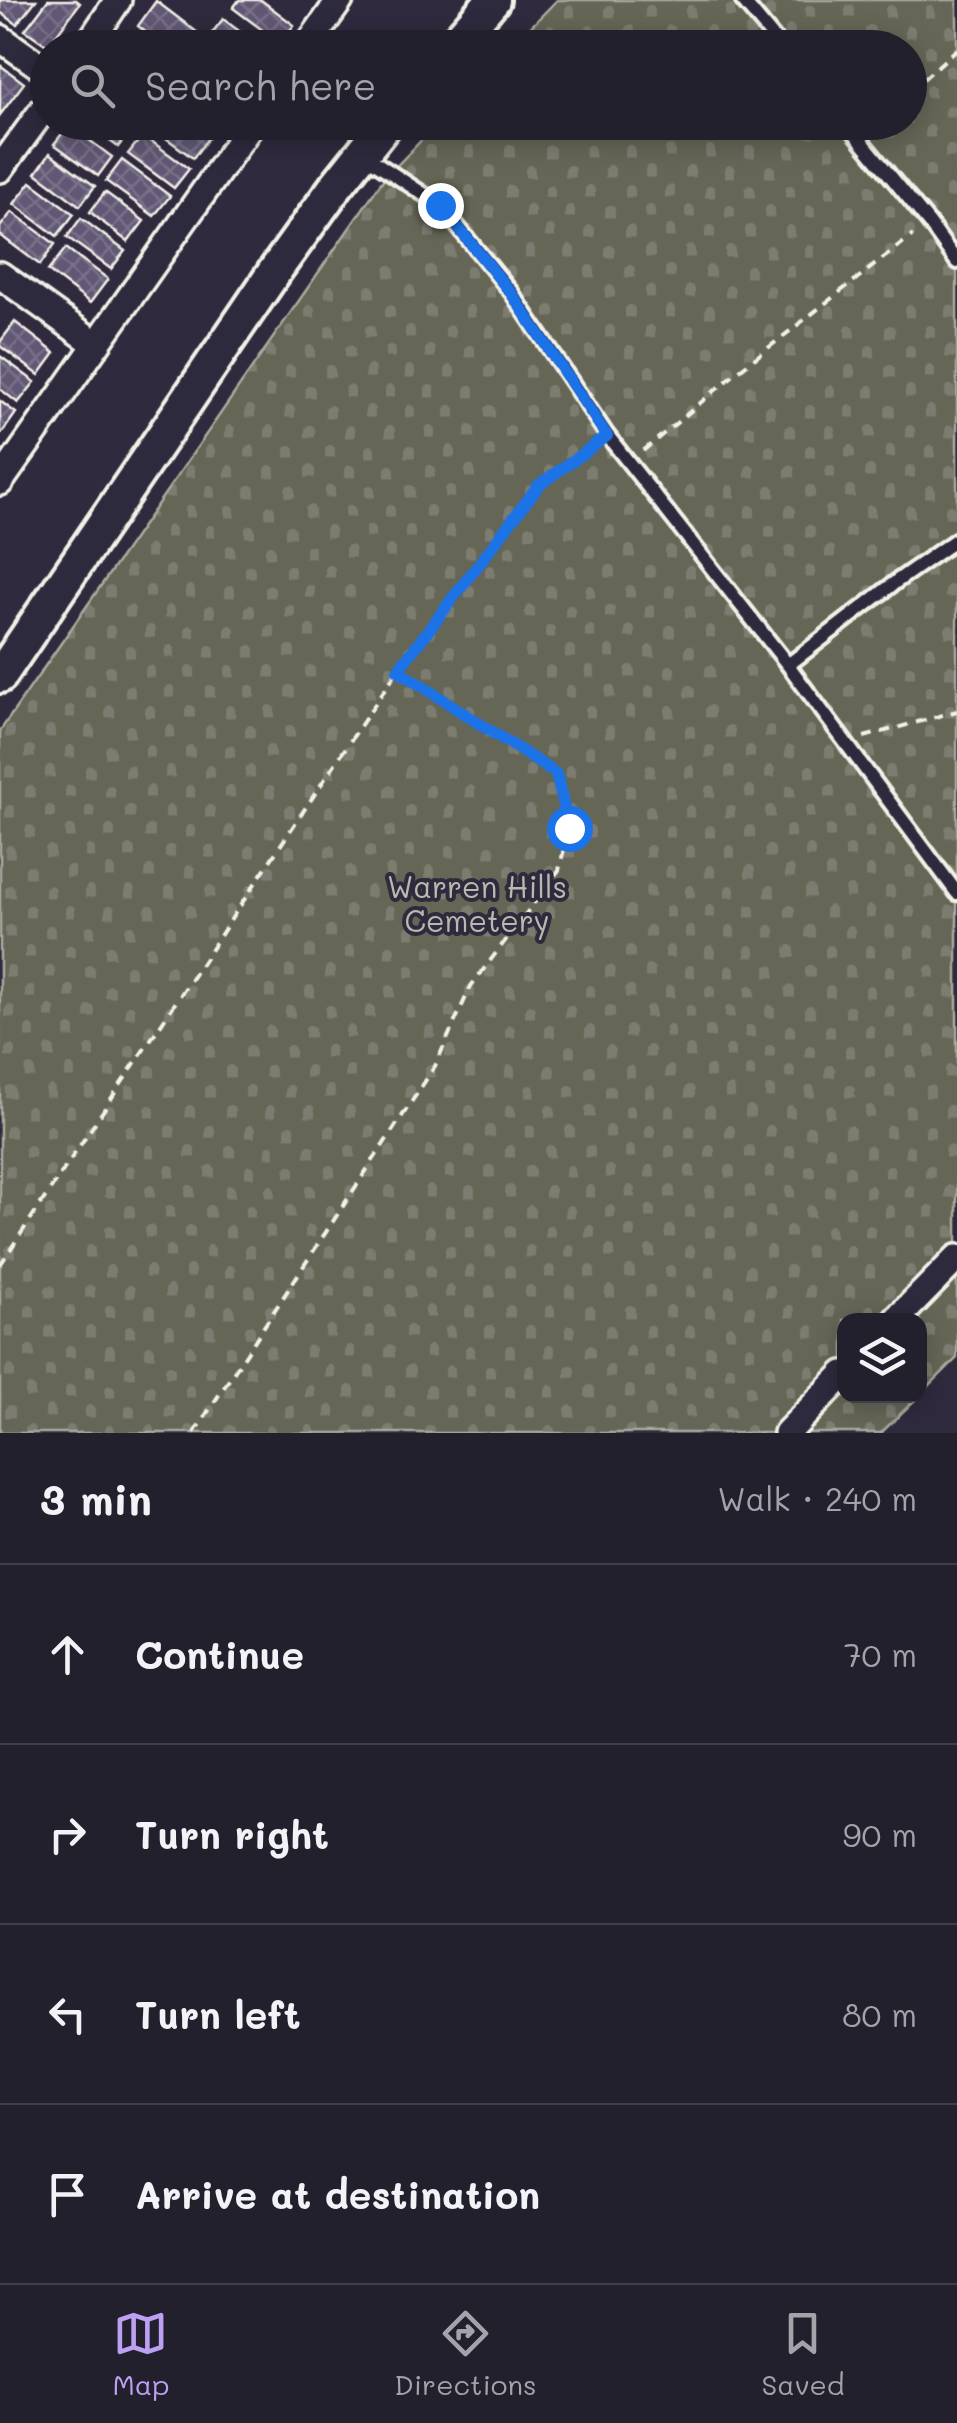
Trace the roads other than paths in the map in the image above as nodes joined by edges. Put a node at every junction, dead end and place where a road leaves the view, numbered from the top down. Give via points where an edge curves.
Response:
1 (118, 0) edge
2 (340, 0) edge
3 (493, 0) edge
4 (742, 0) edge
5 (98, 30) edge
6 (319, 30) edge
7 (467, 30) edge
8 (767, 30) edge
9 (0, 38) edge
10 (30, 59) edge
11 (30, 128) edge
12 (240, 140) edge
13 (372, 140) edge
14 (861, 140) edge
15 (362, 153) junction
16 (0, 170) edge
17 (957, 262) edge
18 (0, 275) edge
19 (96, 344) junction
20 (0, 482) edge
21 (957, 539) edge
22 (788, 666) junction
23 (0, 676) edge
24 (957, 893) edge
25 (957, 1258) edge
26 (903, 1313) edge
27 (837, 1381) edge
28 (787, 1433) edge

1 - 5 street
2 - 6 street
3 - 7 street
4 - 8 lane
9 - 10 street
11 - 16 street
12 - 19 street
13 - 15 street
14 - 17 lane
15 - 22 lane via 440,205 512,294 628,464
15 - 23 street
18 - 19 street
19 - 20 street
21 - 22 lane
22 - 24 lane
25 - 26 street
27 - 28 street

